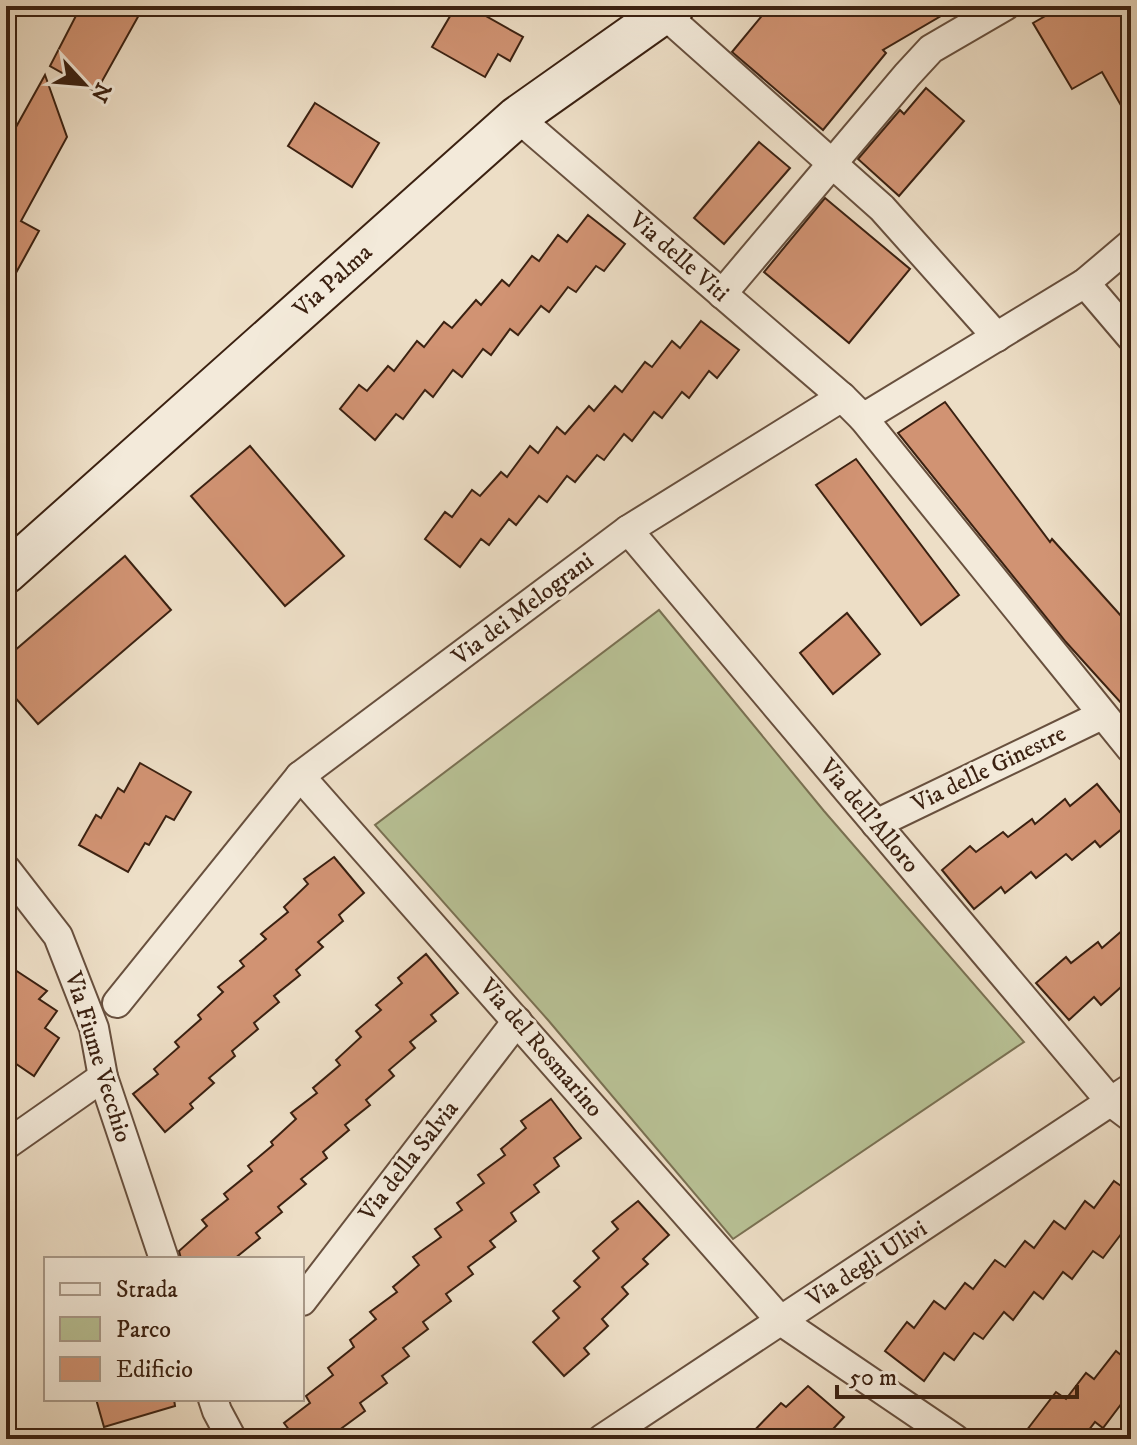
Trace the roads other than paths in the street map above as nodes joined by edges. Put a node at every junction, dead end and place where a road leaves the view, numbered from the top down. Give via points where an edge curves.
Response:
1 (1005, 6) edge
2 (668, 9) edge
3 (517, 117) junction
4 (832, 163) junction
5 (1131, 244) edge
6 (1085, 283) junction
7 (722, 294) junction
8 (997, 337) junction
9 (1131, 337) edge
10 (842, 397) junction
11 (863, 418) junction
12 (628, 530) junction
13 (6, 573) edge
14 (1102, 715) junction
15 (1131, 749) edge
16 (300, 776) junction
17 (876, 824) junction
18 (6, 869) edge
19 (117, 1003) dead end
20 (517, 1021) junction
21 (103, 1077) junction
22 (1124, 1102) edge
23 (6, 1145) edge
24 (163, 1257) edge
25 (304, 1298) edge
26 (781, 1321) junction
27 (219, 1403) edge
28 (232, 1439) edge
29 (602, 1439) edge
30 (955, 1439) edge

1 - 4 street via 931,49
2 - 3 main road, Via Palma
2 - 4 street
3 - 7 street, Via delle Viti
3 - 13 main road, Via Palma
4 - 7 street
4 - 8 street via 882,208
5 - 6 street
6 - 8 street
6 - 9 street
7 - 10 street, Via delle Viti
8 - 11 street
10 - 11 street
10 - 12 street, Via dei Melograni
11 - 14 street
12 - 16 street, Via dei Melograni
12 - 17 street, Via dell'Alloro
14 - 15 street
14 - 17 street, Via delle Ginestre
16 - 19 street, Via dei Melograni
16 - 20 street, Via del Rosmarino
17 - 22 street, Via dell'Alloro
18 - 21 street, Via Fiume Vecchio via 58,936 94,1028
20 - 25 street, Via della Salvia
20 - 26 street, Via del Rosmarino
21 - 23 street
21 - 24 street, Via Fiume Vecchio
22 - 26 street, Via degli Ulivi
26 - 29 street, Via degli Ulivi
26 - 30 street, Via del Rosmarino
27 - 28 street

